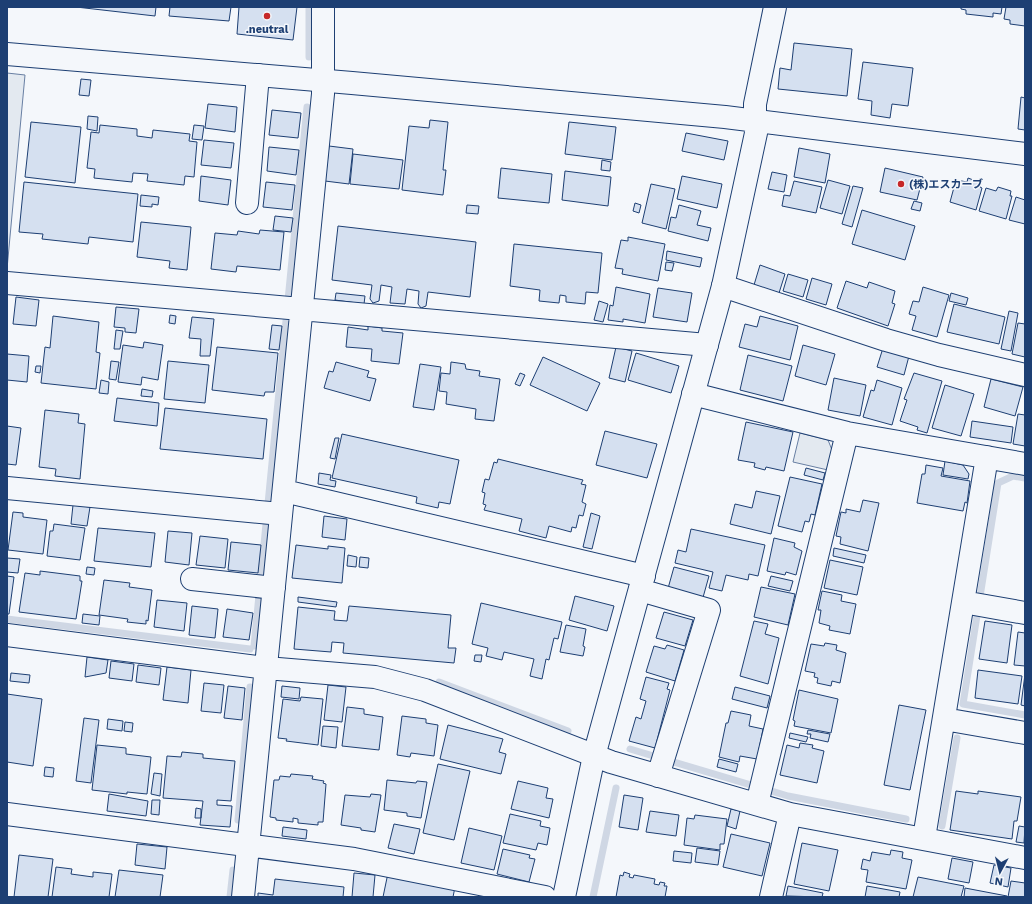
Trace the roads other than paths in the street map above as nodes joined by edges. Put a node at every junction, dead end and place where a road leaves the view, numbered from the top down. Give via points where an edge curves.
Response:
1 (323, 7) edge
2 (774, 7) edge
3 (7, 54) edge
4 (258, 75) junction
5 (324, 80) junction
6 (755, 121) junction
7 (1025, 154) edge
8 (247, 203) dead end
9 (7, 283) edge
10 (723, 286) junction
11 (292, 308) junction
12 (707, 345) junction
13 (1025, 375) edge
14 (693, 394) junction
15 (847, 433) junction
16 (987, 457) junction
17 (1025, 464) edge
18 (7, 488) edge
19 (284, 491) junction
20 (272, 513) junction
21 (192, 579) dead end
22 (642, 583) junction
23 (265, 587) junction
24 (974, 604) junction
25 (1025, 613) edge
26 (7, 635) edge
27 (266, 668) junction
28 (944, 719) junction
29 (1025, 733) edge
30 (594, 756) junction
31 (661, 765) junction
32 (760, 793) junction
33 (7, 814) edge
34 (790, 814) junction
35 (924, 838) junction
36 (248, 846) junction
37 (1025, 858) edge
38 (243, 897) edge
39 (545, 897) edge
40 (564, 897) edge
41 (771, 897) edge

1 - 5 street
2 - 6 street via 755,104
3 - 4 street
4 - 5 street
4 - 8 street
5 - 6 street
5 - 11 street
6 - 7 street
6 - 10 street via 756,132
9 - 11 street
10 - 12 street
10 - 13 street via 886,340
11 - 12 street
11 - 19 street
12 - 14 street
14 - 15 street
14 - 22 street
15 - 16 street
15 - 32 street
16 - 17 street
16 - 24 street
18 - 20 street
19 - 20 street
19 - 22 street
20 - 23 street
21 - 23 street
22 - 30 street
22 - 31 street via 709,610
23 - 27 street
24 - 25 street
24 - 28 street
26 - 27 street
27 - 30 street via 375,677 425,690
27 - 36 street
28 - 29 street
28 - 35 street
30 - 31 street
30 - 40 street
31 - 32 street
32 - 34 street
33 - 36 street
34 - 35 street
34 - 41 street
35 - 37 street
36 - 38 street
36 - 39 street via 354,859

